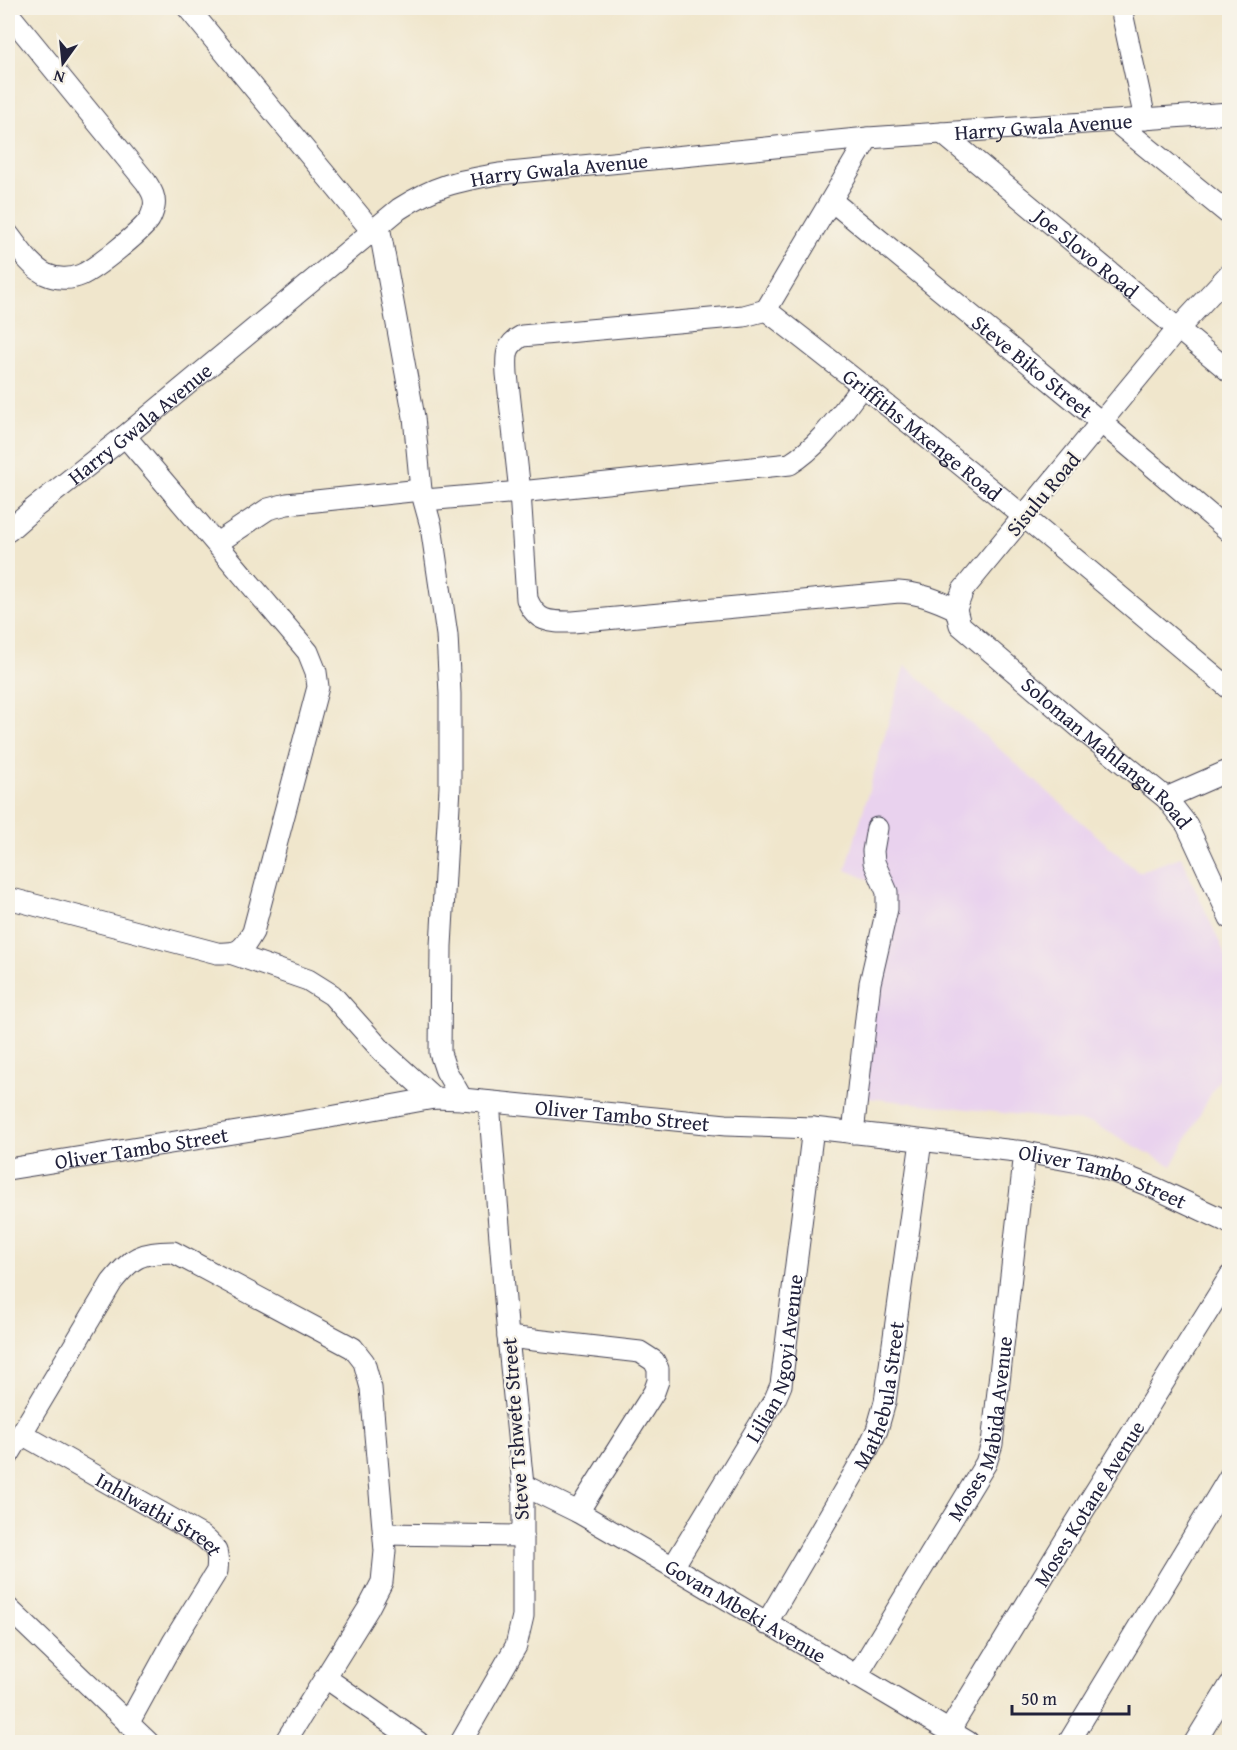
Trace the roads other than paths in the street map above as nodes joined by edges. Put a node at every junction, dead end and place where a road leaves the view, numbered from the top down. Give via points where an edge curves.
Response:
1 (188, 8) edge
2 (1121, 8) edge
3 (8, 13) edge
4 (1230, 113) edge
5 (1145, 119) junction
6 (1116, 122) junction
7 (942, 133) junction
8 (868, 138) junction
9 (832, 201) junction
10 (1230, 215) edge
11 (376, 228) junction
12 (8, 234) edge
13 (1230, 273) edge
14 (766, 310) junction
15 (1178, 330) junction
16 (1230, 372) edge
17 (863, 385) junction
18 (1102, 423) junction
19 (125, 436) junction
20 (520, 492) junction
21 (423, 495) junction
22 (1024, 516) junction
23 (8, 531) edge
24 (1230, 532) edge
25 (217, 543) junction
26 (956, 609) junction
27 (1230, 689) edge
28 (1230, 770) edge
29 (1166, 798) junction
30 (877, 828) dead end
31 (8, 898) edge
32 (1230, 918) edge
33 (232, 954) junction
34 (434, 1098) junction
35 (462, 1099) junction
36 (489, 1101) junction
37 (813, 1128) junction
38 (853, 1133) junction
39 (921, 1141) junction
40 (1025, 1152) junction
41 (8, 1169) edge
42 (1230, 1223) edge
43 (1230, 1276) edge
44 (508, 1337) junction
45 (22, 1434) junction
46 (8, 1456) edge
47 (1230, 1476) edge
48 (523, 1485) junction
49 (578, 1512) junction
50 (384, 1534) junction
51 (523, 1536) junction
52 (673, 1567) junction
53 (8, 1608) edge
54 (766, 1624) junction
55 (856, 1677) junction
56 (326, 1678) junction
57 (1230, 1685) edge
58 (128, 1724) junction
59 (949, 1731) junction
60 (148, 1743) edge
61 (285, 1743) edge
62 (418, 1743) edge
63 (461, 1743) edge
64 (968, 1743) edge
65 (1070, 1743) edge
66 (1195, 1743) edge

1 - 11 street
2 - 5 street
3 - 12 street via 154,195 149,220 80,276 59,278 46,274 31,263
4 - 5 street, Harry Gwala Avenue
5 - 6 street, Harry Gwala Avenue
6 - 7 street, Harry Gwala Avenue
6 - 10 street
7 - 8 street, Harry Gwala Avenue
7 - 15 street, Joe Slovo Road
8 - 9 street
8 - 11 street, Harry Gwala Avenue via 454,181 423,194
9 - 14 street
9 - 18 street, Steve Biko Street
11 - 19 street, Harry Gwala Avenue
11 - 21 street via 414,417
13 - 15 street, Sisulu Road
14 - 17 street, Griffiths Mxenge Road
14 - 20 street via 744,316 522,336 513,341 507,367
15 - 16 street, Joe Slovo Road
15 - 18 street, Sisulu Road
17 - 20 street via 807,454 790,464
17 - 22 street, Griffiths Mxenge Road
18 - 22 street, Sisulu Road
18 - 24 street, Steve Biko Street
19 - 23 street, Harry Gwala Avenue
19 - 25 street
20 - 21 street
20 - 26 street via 527,598 542,619 573,622 899,592 932,598
21 - 25 street via 309,501 268,509
21 - 35 street via 447,635 450,694 440,1053
22 - 26 street, Sisulu Road via 963,590
22 - 27 street, Griffiths Mxenge Road
25 - 33 street via 308,652 318,687 253,932 244,946
26 - 29 street, Soloman Mahlangu Road via 960,625
28 - 29 street
29 - 32 street, Soloman Mahlangu Road via 1187,825
30 - 38 street via 874,862 887,892 887,909 870,983
31 - 33 street
33 - 34 street via 308,980 332,995 383,1052
34 - 35 street, Oliver Tambo Street
34 - 41 street, Oliver Tambo Street
35 - 36 street, Oliver Tambo Street
36 - 37 street, Oliver Tambo Street via 726,1125
36 - 44 street, Steve Tshwete Street
37 - 38 street, Oliver Tambo Street
37 - 52 street, Lilian Ngoyi Avenue via 781,1384
38 - 39 street, Oliver Tambo Street
39 - 40 street, Oliver Tambo Street
39 - 54 street, Mathebula Street via 885,1402 877,1430
40 - 42 street, Oliver Tambo Street via 1115,1172
40 - 55 street, Moses Mabida Avenue via 992,1444 986,1463
43 - 59 street, Moses Kotane Avenue
44 - 48 street, Steve Tshwete Street
44 - 49 street via 640,1352 654,1361 658,1369 654,1392
45 - 46 street
45 - 50 street via 127,1263 148,1252 173,1252 353,1348 364,1362 371,1389
45 - 58 street, Inhlwathi Street via 215,1546 216,1571
47 - 65 street
48 - 49 street, Govan Mbeki Avenue
48 - 51 street, Steve Tshwete Street
49 - 52 street, Govan Mbeki Avenue
50 - 51 street
50 - 56 street via 382,1581
51 - 63 street, Steve Tshwete Street via 523,1616 516,1646
52 - 54 street, Govan Mbeki Avenue
53 - 58 street
54 - 55 street, Govan Mbeki Avenue
55 - 59 street, Govan Mbeki Avenue
56 - 61 street
56 - 62 street
57 - 66 street
58 - 60 street
59 - 64 street, Govan Mbeki Avenue

